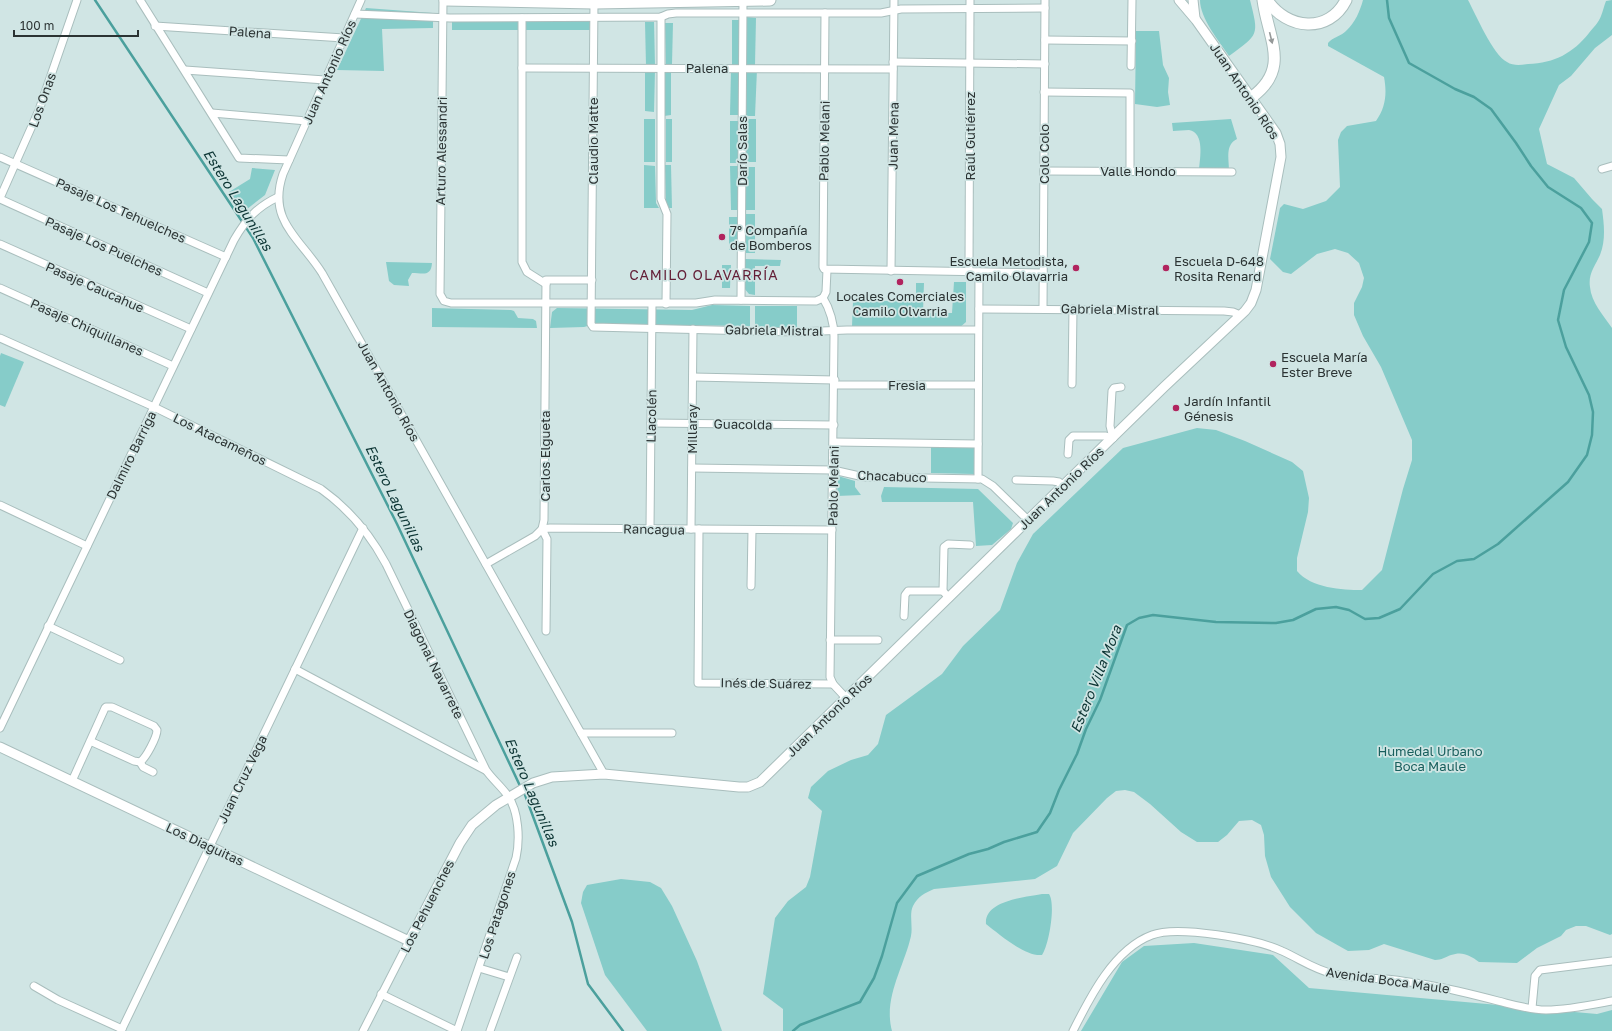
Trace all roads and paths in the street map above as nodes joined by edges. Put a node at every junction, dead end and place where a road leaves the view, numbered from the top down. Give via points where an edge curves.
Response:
1 (77, 0) edge
2 (140, 0) edge
3 (361, 0) edge
4 (444, 0) edge
5 (770, 0) edge
6 (894, 0) edge
7 (970, 0) edge
8 (1132, 0) edge
9 (1179, 0) edge
10 (1193, 0) edge
11 (1263, 0) edge
12 (1267, 0) edge
13 (1346, 0) edge
14 (743, 1) junction
15 (594, 3) junction
16 (1045, 4) edge
17 (970, 8) junction
18 (894, 11) junction
19 (743, 13) junction
20 (825, 13) junction
21 (355, 14) junction
22 (442, 17) junction
23 (662, 17) junction
24 (522, 18) junction
25 (594, 18) junction
26 (1196, 20) junction
27 (155, 26) junction
28 (344, 38) junction
29 (1045, 40) junction
30 (1132, 41) junction
31 (971, 63) junction
32 (1045, 64) junction
33 (893, 66) junction
34 (1131, 66) dead end
35 (522, 68) junction
36 (593, 68) junction
37 (661, 68) junction
38 (742, 68) junction
39 (825, 68) junction
40 (185, 70) junction
41 (325, 80) junction
42 (1044, 92) junction
43 (1252, 97) junction
44 (212, 113) junction
45 (307, 121) junction
46 (0, 157) edge
47 (289, 160) junction
48 (16, 164) junction
49 (1612, 166) edge
50 (1602, 169) dead end
51 (1044, 171) junction
52 (1130, 171) junction
53 (1232, 172) dead end
54 (278, 197) junction
55 (0, 199) edge
56 (0, 244) edge
57 (226, 257) junction
58 (826, 270) junction
59 (891, 271) junction
60 (970, 272) junction
61 (978, 272) junction
62 (1043, 273) junction
63 (592, 280) junction
64 (546, 282) junction
65 (0, 288) edge
66 (208, 293) junction
67 (823, 298) junction
68 (741, 300) junction
69 (546, 304) junction
70 (592, 304) junction
71 (652, 304) junction
72 (666, 304) junction
73 (978, 309) junction
74 (1043, 309) junction
75 (1073, 309) junction
76 (1240, 315) junction
77 (652, 328) junction
78 (693, 329) junction
79 (191, 330) junction
80 (978, 330) junction
81 (834, 331) junction
82 (0, 338) edge
83 (173, 366) junction
84 (693, 377) junction
85 (835, 382) junction
86 (1072, 384) dead end
87 (978, 386) junction
88 (1121, 387) dead end
89 (154, 407) junction
90 (651, 423) junction
91 (692, 424) junction
92 (834, 425) junction
93 (1113, 438) junction
94 (834, 442) junction
95 (978, 444) junction
96 (1068, 454) dead end
97 (692, 468) junction
98 (834, 470) junction
99 (978, 479) junction
100 (1016, 480) dead end
101 (1064, 486) junction
102 (0, 505) edge
103 (1029, 520) junction
104 (363, 528) junction
105 (542, 529) junction
106 (650, 529) junction
107 (691, 529) junction
108 (699, 529) junction
109 (752, 530) junction
110 (832, 530) junction
111 (970, 545) dead end
112 (87, 546) junction
113 (486, 564) junction
114 (751, 586) dead end
115 (946, 594) junction
116 (904, 616) dead end
117 (48, 626) junction
118 (546, 631) dead end
119 (830, 640) junction
120 (878, 640) dead end
121 (120, 660) dead end
122 (295, 669) junction
123 (833, 684) junction
124 (846, 698) junction
125 (0, 728) edge
126 (581, 733) junction
127 (672, 733) dead end
128 (90, 741) junction
129 (0, 747) edge
130 (140, 762) junction
131 (486, 770) junction
132 (153, 772) dead end
133 (604, 774) junction
134 (72, 781) junction
135 (509, 797) junction
136 (210, 846) junction
137 (409, 941) junction
138 (517, 957) dead end
139 (1612, 961) edge
140 (479, 968) junction
141 (510, 977) junction
142 (34, 986) dead end
143 (381, 994) junction
144 (1612, 1001) edge
145 (1532, 1008) junction
146 (121, 1030) edge
147 (363, 1031) edge
148 (457, 1031) edge
149 (490, 1031) edge
150 (1073, 1031) edge

1 - 48 street, Los Onas
2 - 27 street
3 - 21 street, Juan Antonio Ríos
4 - 15 main road
4 - 22 street, Arturo Alessandri
5 - 14 main road
6 - 18 street, Juan Mena
7 - 17 street, Raúl Gutiérrez
8 - 30 street
9 - 26 street, Juan Antonio Ríos
10 - 26 street, Juan Antonio Ríos
11 -> 43 main road via 1275,64 1269,80
12 - 13 main road via 1285,18 1311,24 1329,19 1340,10
14 - 15 main road
14 - 19 street, Darío Salas
15 - 25 street, Claudio Matte
16 - 17 street
16 - 29 street, Colo Colo
17 - 18 street
17 - 31 street, Raúl Gutiérrez
18 - 20 street
18 - 33 street, Juan Mena
19 - 20 street
19 - 23 street via 676,13
19 - 38 street, Darío Salas
20 - 39 street, Pablo Melani
21 - 22 street
21 - 28 street, Juan Antonio Ríos
22 - 24 street
22 - 69 street, Arturo Alessandri via 440,294 444,301 451,303
23 - 25 street
23 - 37 street
24 - 25 street
24 - 35 street
25 - 36 street, Claudio Matte
26 - 43 street, Juan Antonio Ríos
27 - 28 street, Palena
27 - 40 street
28 - 41 street, Juan Antonio Ríos
29 - 30 street
29 - 32 street, Colo Colo
30 - 34 street
31 - 32 street, Palena
31 - 33 street, Palena
31 - 60 street, Raúl Gutiérrez
32 - 42 street, Colo Colo
33 - 39 street, Palena
33 - 59 street, Juan Mena
35 - 36 street, Palena
35 - 64 street via 522,262 527,272
36 - 37 street, Palena
36 - 63 street, Claudio Matte
37 - 38 street, Palena
37 - 72 street via 661,199 667,218
38 - 39 street, Palena
38 - 68 street, Darío Salas
39 - 58 street, Pablo Melani via 823,264
40 - 41 street
40 - 44 street
41 - 45 street, Juan Antonio Ríos
42 - 51 street, Colo Colo
42 - 52 street via 1130,93
43 - 76 street, Juan Antonio Ríos via 1276,133 1281,157 1256,290 1248,308
44 - 45 street
44 - 47 street via 239,158
45 - 47 street, Juan Antonio Ríos
46 - 48 street, Pasaje Los Tehuelches
47 - 54 street, Juan Antonio Ríos via 280,182
48 - 55 street, Los Onas
48 - 57 street, Pasaje Los Tehuelches
49 - 50 street
51 - 52 street, Valle Hondo
51 - 62 street, Colo Colo
52 - 53 street, Valle Hondo
54 - 57 street, Dalmiro Barriga via 258,208 250,216
54 - 113 street, Juan Antonio Ríos via 282,216 288,228 322,273
55 - 66 street, Pasaje Los Puelches
56 - 79 street, Pasaje Caucahue
57 - 66 street, Dalmiro Barriga
58 - 59 street
58 - 67 street, Pablo Melani via 826,292
59 - 60 street
60 - 61 street
61 - 62 street
61 - 73 street
62 - 74 street, Colo Colo
63 - 64 street
63 - 70 street, Claudio Matte
64 - 69 street, Carlos Elgueta
65 - 83 street, Pasaje Chiquillanes
66 - 79 street, Dalmiro Barriga
67 - 68 street via 816,301
67 - 81 street, Pablo Melani via 828,306
68 - 72 street
69 - 70 street
69 - 105 street, Carlos Elgueta
70 - 71 street
70 - 77 street, Gabriela Mistral via 591,324 594,327
71 - 72 street
71 - 77 street, Llacolén
73 - 74 street, Gabriela Mistral
73 - 80 street
74 - 75 street, Gabriela Mistral
75 - 76 street, Gabriela Mistral via 1224,311
75 - 86 street
76 - 93 street, Juan Antonio Ríos
77 - 78 street, Gabriela Mistral
77 - 90 street, Llacolén
78 - 81 street, Gabriela Mistral via 756,332
78 - 84 street, Millaray
79 - 83 street, Dalmiro Barriga
80 - 81 street, Gabriela Mistral
80 - 87 street
81 - 85 street, Pablo Melani
82 - 89 street, Los Atacameños
83 - 89 street, Dalmiro Barriga
84 - 85 street, Fresia
84 - 91 street, Millaray
85 - 87 street, Fresia
85 - 92 street, Pablo Melani
87 - 95 street
88 - 93 street via 1114,388 1112,392 1110,426
89 - 104 street, Los Atacameños via 321,490 337,501
89 - 112 street, Dalmiro Barriga
90 - 91 street, Guacolda
90 - 106 street, Llacolén
91 - 92 street, Guacolda
91 - 97 street, Millaray
92 - 94 street, Pablo Melani
93 - 96 street via 1073,436
93 - 101 street, Juan Antonio Ríos
94 - 95 street
94 - 98 street, Pablo Melani
95 - 99 street
97 - 98 street, Chacabuco
97 - 107 street, Millaray
98 - 99 street, Chacabuco via 864,477
98 - 110 street, Pablo Melani
99 - 103 street, Chacabuco via 990,482
100 - 101 street via 1053,481
101 - 103 street, Juan Antonio Ríos
102 - 112 street
103 - 115 street, Juan Antonio Ríos
104 - 122 street, Juan Cruz Vega
104 - 131 street, Diagonal Navarrete via 384,560
105 - 106 street, Rancagua
105 - 113 street via 535,536
105 - 118 street, Carlos Elgueta via 547,539
106 - 107 street, Rancagua
107 - 108 street, Rancagua
108 - 109 street, Rancagua
108 - 123 street, Inés de Suárez via 698,683
109 - 110 street, Rancagua
109 - 114 street
110 - 119 street, Pablo Melani
111 - 115 street via 945,545
112 - 117 street, Dalmiro Barriga
113 - 126 street, Juan Antonio Ríos
115 - 116 street via 906,592
115 - 124 street, Juan Antonio Ríos
117 - 121 street
117 - 125 street, Dalmiro Barriga
119 - 120 street
119 - 123 street, Pablo Melani via 830,677
122 - 131 street
122 - 136 street, Juan Cruz Vega
123 - 124 street
124 - 133 street, Juan Antonio Ríos via 763,780 752,786 739,787
126 - 127 street
126 - 133 street, Juan Antonio Ríos
128 - 130 street
128 - 130 street via 105,708 112,707 154,726 157,730
128 - 134 street
129 - 134 street, Los Diaguitas
130 - 132 street via 143,767
131 - 135 street, Diagonal Navarrete
133 - 135 street, Juan Antonio Ríos via 552,777 533,783
134 - 136 street, Los Diaguitas
135 - 137 street, Los Pehuenches via 481,817 466,834
135 - 140 street, Los Patagones via 518,830 517,851
136 - 137 street, Los Diaguitas
136 - 146 street, Juan Cruz Vega
137 - 143 street, Los Pehuenches
138 - 141 street
139 - 145 street via 1540,970 1535,976
140 - 141 street
140 - 148 street, Los Patagones
141 - 149 street
142 - 146 street
143 - 147 street, Los Pehuenches
143 - 148 street
144 - 145 street, Avenida Boca Maule via 1557,1009
145 - 150 street, Avenida Boca Maule via 1429,985 1334,974 1318,970 1281,950 1261,944 1178,931 1152,935 1137,942 1122,954 1105,975

